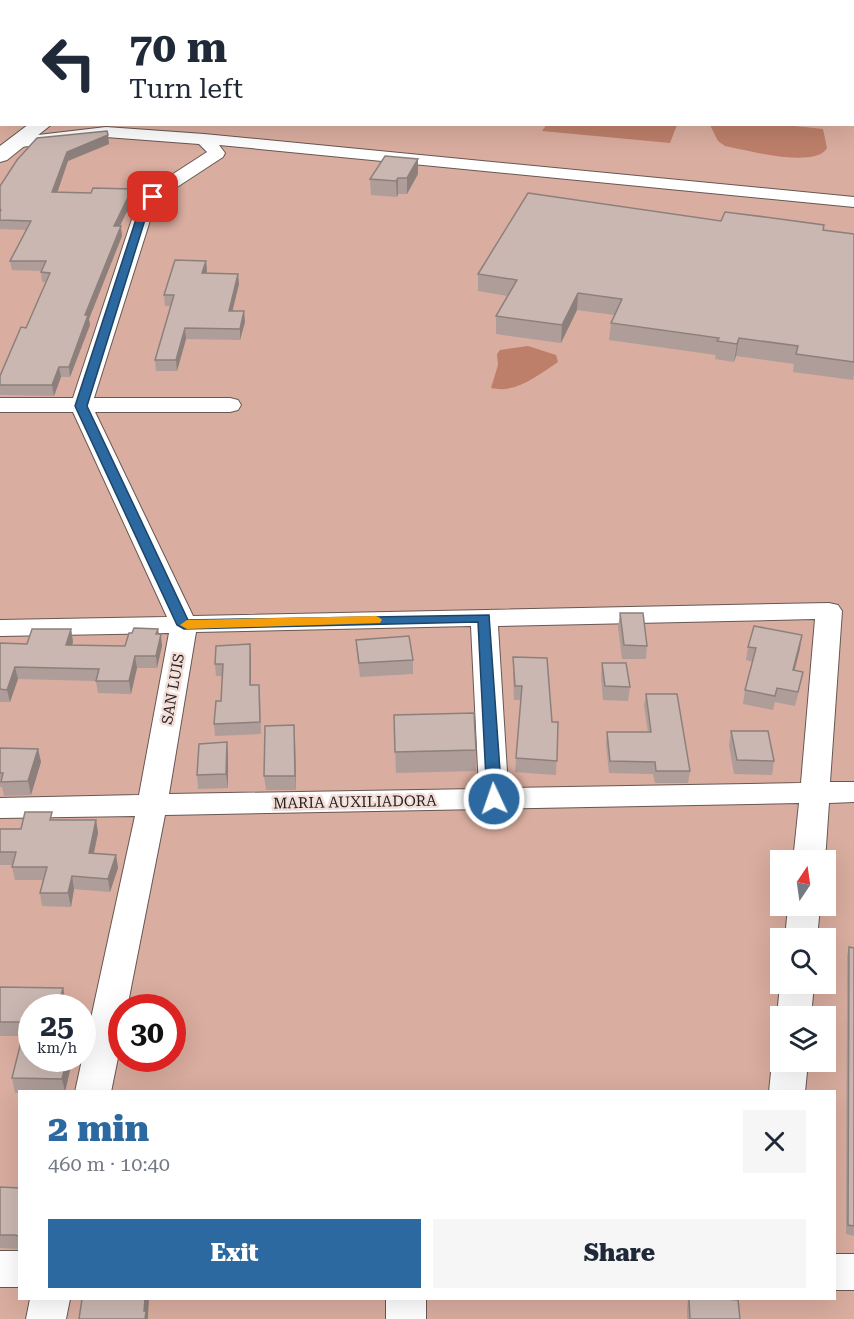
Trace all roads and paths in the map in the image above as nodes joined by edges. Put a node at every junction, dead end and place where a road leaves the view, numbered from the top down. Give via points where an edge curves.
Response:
1 (40, 126) edge
2 (134, 126) edge
3 (106, 132) junction
4 (204, 139) junction
5 (21, 142) junction
6 (0, 156) edge
7 (854, 202) edge
8 (0, 405) edge
9 (230, 405) dead end
10 (81, 406) junction
11 (484, 618) junction
12 (184, 625) junction
13 (0, 628) edge
14 (854, 792) edge
15 (815, 793) junction
16 (494, 799) junction
17 (152, 806) junction
18 (0, 808) edge
19 (810, 850) edge
20 (789, 1072) edge
21 (93, 1090) edge
22 (787, 1090) edge
23 (0, 1269) edge
24 (18, 1269) edge
25 (836, 1272) edge
26 (854, 1272) edge
27 (50, 1300) edge
28 (406, 1300) edge
29 (46, 1319) edge
30 (406, 1319) edge

1 - 5 main road
2 - 3 street
3 - 4 street
3 - 5 street
4 - 7 street
4 - 10 street via 217,153 162,189 144,210
5 - 6 main road
8 - 10 street
9 - 10 street
10 - 12 street
11 - 12 street
11 - 15 street via 829,611
11 - 16 street
12 - 13 street
12 - 17 street, SAN LUIS
14 - 15 street, MARIA AUXILIADORA
15 - 16 street, MARIA AUXILIADORA
15 - 19 street
16 - 17 street, MARIA AUXILIADORA
17 - 18 street, MARIA AUXILIADORA
17 - 21 street, SAN LUIS
20 - 22 street
23 - 24 street
25 - 26 street
27 - 29 street
28 - 30 street

